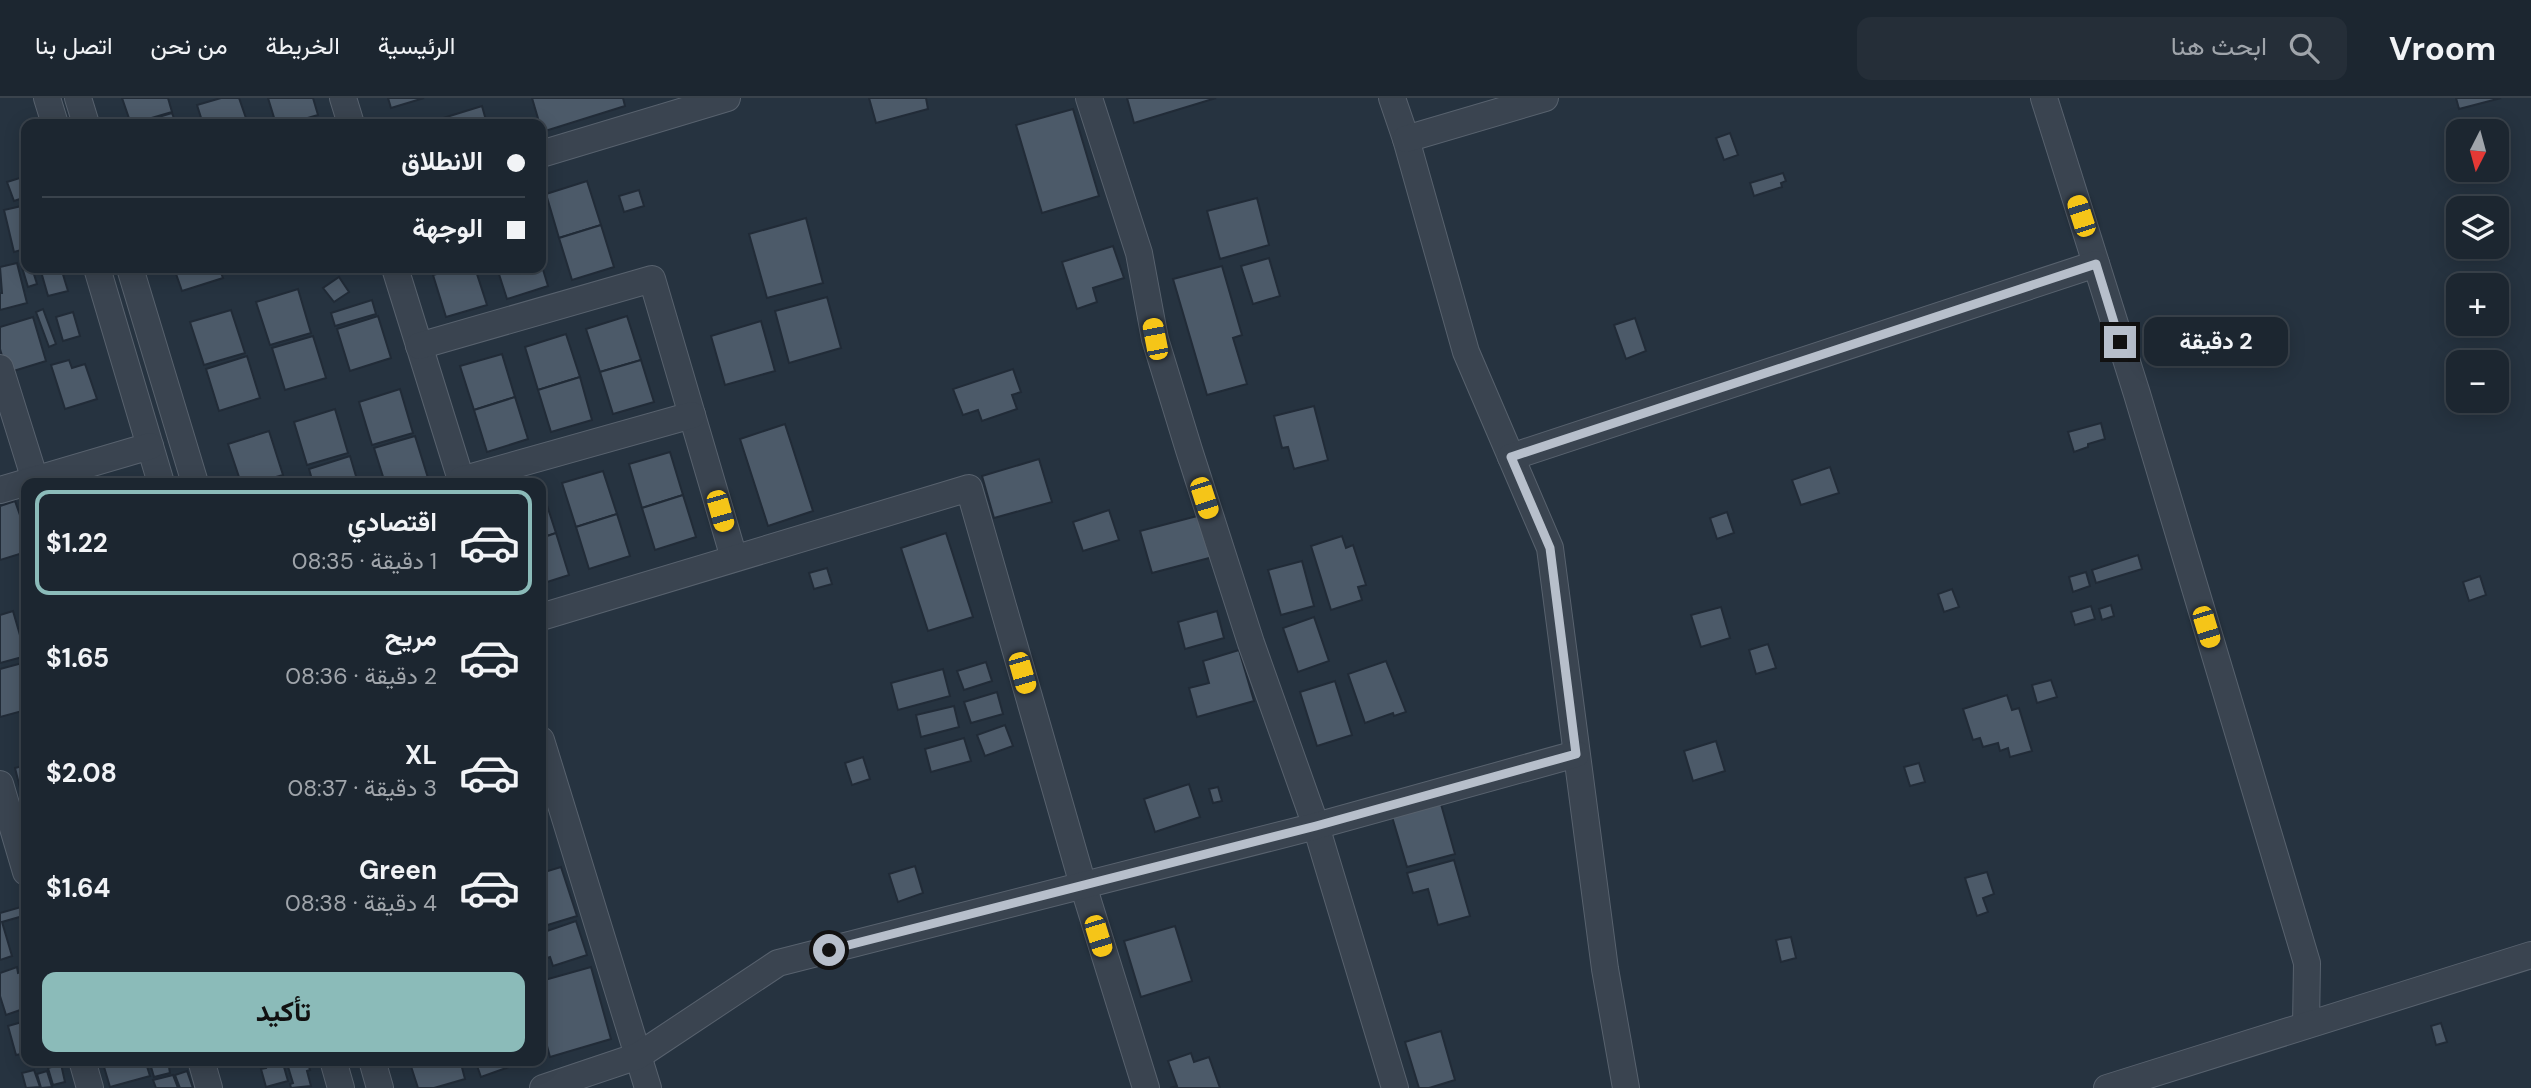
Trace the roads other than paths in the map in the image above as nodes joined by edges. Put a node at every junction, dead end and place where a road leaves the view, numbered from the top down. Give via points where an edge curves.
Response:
1 (47, 98) edge
2 (78, 98) edge
3 (343, 98) edge
4 (727, 98) edge
5 (1089, 98) edge
6 (1392, 98) edge
7 (1545, 98) edge
8 (2044, 98) edge
9 (53, 119) edge
10 (84, 119) edge
11 (349, 119) edge
12 (1406, 139) junction
13 (546, 153) edge
14 (2096, 264) junction
15 (98, 273) edge
16 (132, 273) edge
17 (397, 273) edge
18 (419, 346) junction
19 (0, 368) edge
20 (692, 415) junction
21 (150, 446) junction
22 (1511, 457) junction
23 (35, 478) edge
24 (46, 478) edge
25 (159, 478) edge
26 (193, 478) edge
27 (460, 478) edge
28 (475, 478) edge
29 (21, 485) edge
30 (0, 490) edge
31 (734, 558) junction
32 (546, 615) edge
33 (1576, 754) junction
34 (546, 756) edge
35 (0, 784) edge
36 (1316, 826) junction
37 (21, 855) edge
38 (1083, 885) junction
39 (2531, 955) edge
40 (2306, 1025) junction
41 (638, 1056) junction
42 (84, 1066) edge
43 (203, 1066) edge
44 (335, 1066) edge
45 (374, 1066) edge
46 (90, 1088) edge
47 (209, 1088) edge
48 (341, 1088) edge
49 (380, 1088) edge
50 (543, 1088) edge
51 (648, 1088) edge
52 (1146, 1088) edge
53 (1395, 1088) edge
54 (1626, 1088) edge
55 (2107, 1088) edge

1 - 9 street
2 - 10 street
3 - 11 street
4 - 13 street
5 - 36 street via 1139,253 1155,339 1189,450
6 - 12 street
7 - 12 street
8 - 14 street
12 - 22 street via 1466,352
14 - 22 street
14 - 40 street via 2307,963
15 - 21 street
16 - 26 street
17 - 18 street
18 - 20 street via 652,279
18 - 27 street
19 - 23 street
20 - 28 street
20 - 31 street
21 - 24 street
21 - 25 street
22 - 33 street via 1550,548
29 - 30 street
31 - 32 street
31 - 38 street via 969,488
33 - 36 street
33 - 54 street
34 - 41 street
35 - 37 street
36 - 38 street
36 - 53 street
38 - 41 street via 778,963
38 - 52 street
39 - 40 street
40 - 55 street
41 - 50 street
41 - 51 street
42 - 46 street
43 - 47 street
44 - 48 street
45 - 49 street

